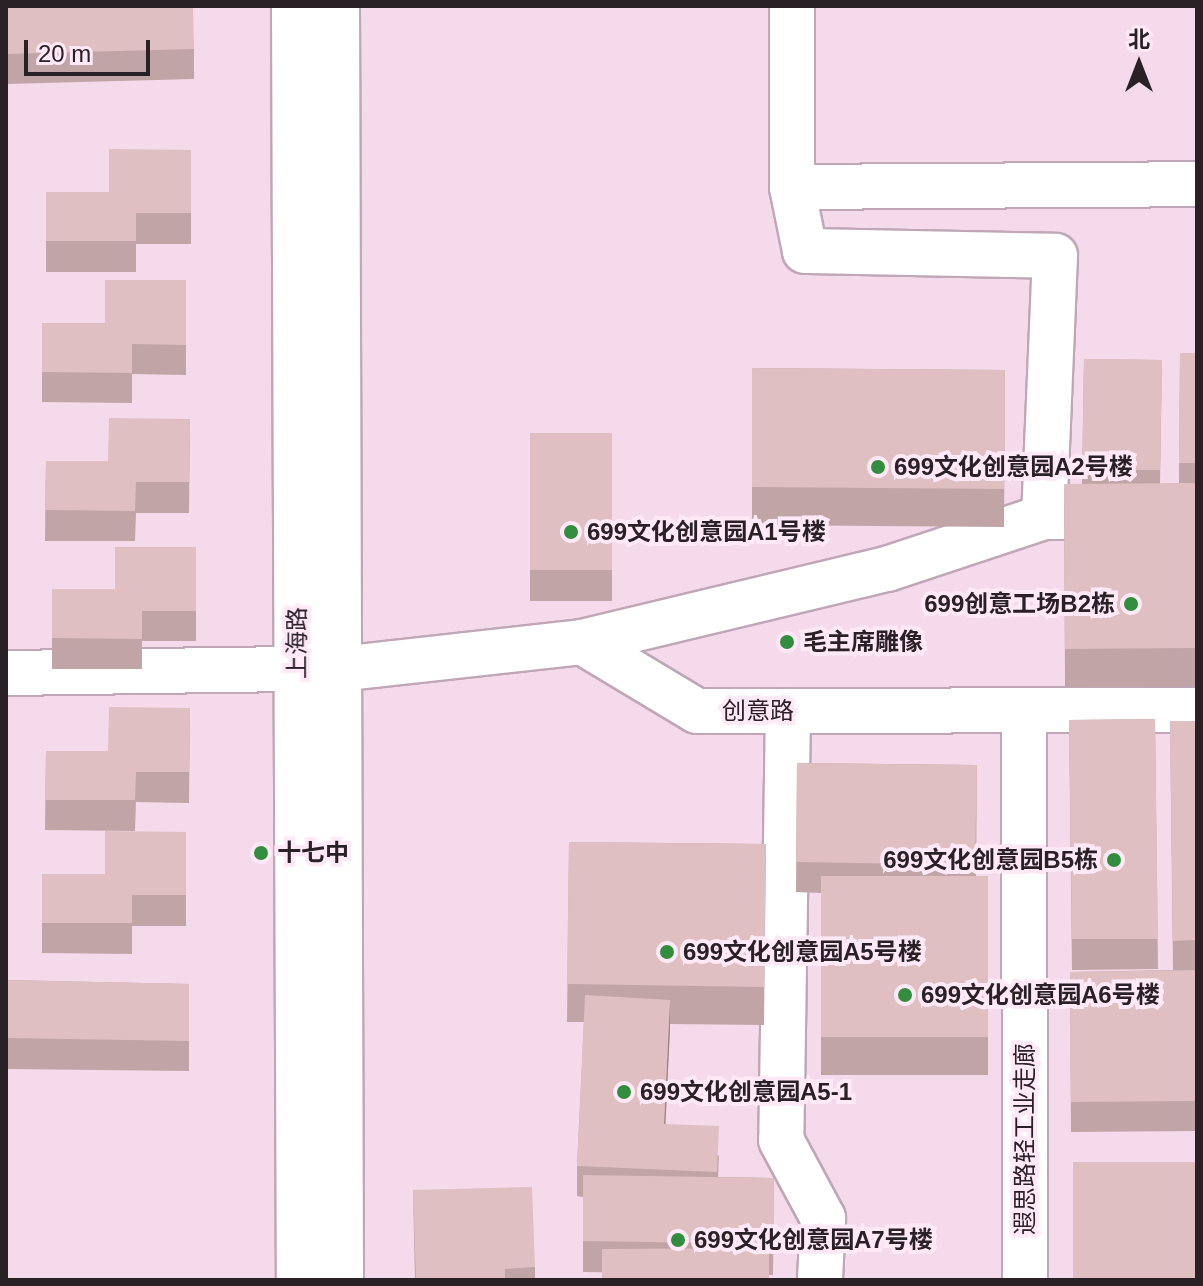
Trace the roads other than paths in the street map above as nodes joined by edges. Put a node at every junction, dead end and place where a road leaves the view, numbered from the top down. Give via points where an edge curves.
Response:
1 (294, 6) edge
2 (337, 6) edge
3 (792, 6) edge
4 (1197, 184) edge
5 (792, 187) junction
6 (1044, 517) junction
7 (1197, 517) edge
8 (582, 642) junction
9 (318, 669) junction
10 (6, 673) edge
11 (1024, 710) junction
12 (1197, 710) edge
13 (788, 711) junction
14 (299, 1280) edge
15 (341, 1280) edge
16 (820, 1280) edge
17 (1025, 1280) edge

1 - 9 street, 上海路
2 - 9 street, 上海路
3 - 5 street
4 - 5 street
5 - 6 street via 805,251 1055,256
6 - 7 street
6 - 8 street via 887,569
8 - 9 street
8 - 13 street, 创意路 via 697,711
9 - 10 street
9 - 14 street, 上海路
9 - 15 street, 上海路
11 - 12 street, 创意路
11 - 13 street, 创意路
11 - 17 street, 遐思路轻工业走廊
13 - 16 street via 781,1140 823,1218

